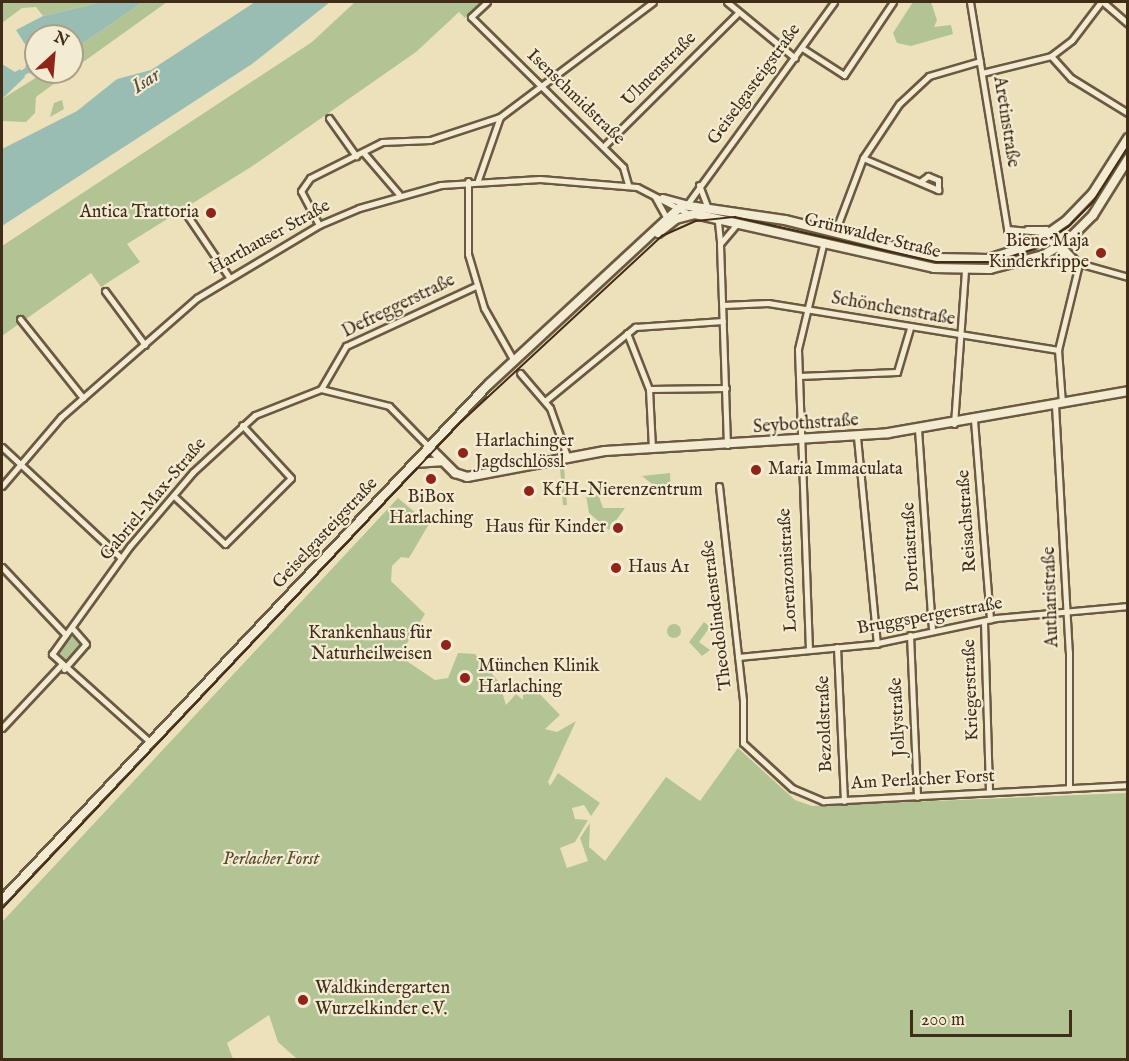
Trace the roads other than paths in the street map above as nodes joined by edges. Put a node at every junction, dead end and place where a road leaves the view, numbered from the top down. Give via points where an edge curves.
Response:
1 (487, 2) edge
2 (652, 2) edge
3 (727, 2) edge
4 (834, 2) edge
5 (884, 2) edge
6 (970, 2) edge
7 (1102, 2) edge
8 (891, 4) edge
9 (737, 14) junction
10 (1128, 24) edge
11 (802, 48) junction
12 (1051, 56) junction
13 (795, 58) junction
14 (980, 61) junction
15 (982, 73) junction
16 (540, 85) junction
17 (1128, 113) edge
18 (500, 117) junction
19 (329, 118) dead end
20 (1128, 138) edge
21 (604, 146) junction
22 (363, 152) junction
23 (356, 156) junction
24 (863, 158) junction
25 (1128, 159) edge
26 (478, 180) junction
27 (468, 181) junction
28 (921, 181) dead end
29 (386, 184) junction
30 (699, 185) junction
31 (628, 186) junction
32 (399, 194) junction
33 (655, 195) junction
34 (387, 198) junction
35 (706, 206) junction
36 (685, 209) junction
37 (724, 210) junction
38 (185, 212) dead end
39 (667, 219) junction
40 (718, 222) junction
41 (737, 224) junction
42 (319, 225) junction
43 (835, 232) junction
44 (1048, 235) junction
45 (824, 240) junction
46 (644, 243) junction
47 (720, 244) junction
48 (1060, 246) junction
49 (1079, 264) junction
50 (965, 271) junction
51 (229, 277) junction
52 (1128, 277) edge
53 (476, 286) junction
54 (105, 291) dead end
55 (723, 305) junction
56 (804, 310) junction
57 (20, 318) dead end
58 (723, 321) junction
59 (910, 328) junction
60 (627, 333) junction
61 (961, 337) junction
62 (146, 345) junction
63 (1058, 350) junction
64 (514, 361) junction
65 (520, 373) dead end
66 (799, 376) junction
67 (726, 388) junction
68 (321, 389) junction
69 (649, 389) junction
70 (1127, 394) edge
71 (83, 398) junction
72 (545, 401) junction
73 (1058, 404) junction
74 (974, 420) junction
75 (954, 424) junction
76 (242, 425) junction
77 (918, 429) junction
78 (857, 437) junction
79 (799, 441) junction
80 (727, 445) junction
81 (2, 447) edge
82 (429, 447) junction
83 (652, 449) junction
84 (567, 456) junction
85 (414, 463) junction
86 (444, 463) junction
87 (22, 464) junction
88 (2, 486) edge
89 (719, 486) dead end
90 (174, 496) junction
91 (121, 558) junction
92 (2, 567) edge
93 (1128, 606) edge
94 (1066, 611) junction
95 (987, 621) junction
96 (72, 628) junction
97 (932, 628) junction
98 (66, 635) junction
99 (910, 635) junction
100 (877, 644) junction
101 (837, 647) junction
102 (809, 650) junction
103 (738, 657) junction
104 (63, 667) junction
105 (2, 728) edge
106 (742, 741) joint
107 (150, 742) junction
108 (1128, 785) edge
109 (1069, 788) junction
110 (989, 792) junction
111 (917, 797) junction
112 (844, 801) junction
113 (2, 899) edge

1 - 16 street, Isenschmidstraße via 471,17
2 - 16 street
3 - 9 street
4 - 11 street, Geiselgasteigstraße
5 - 8 street
6 - 14 street, Aretinstraße
7 - 10 street
7 - 12 street via 1072,40
8 - 11 street via 844,75
9 - 13 street
9 - 21 street, Ulmenstraße
11 - 13 street, Geiselgasteigstraße
12 - 15 street
12 - 17 street via 1071,78
13 - 30 street, Geiselgasteigstraße
14 - 15 street, Aretinstraße
14 - 24 street via 939,71 917,85
15 - 44 street, Aretinstraße via 1007,229
16 - 18 street
16 - 21 street, Isenschmidstraße
18 - 22 street via 453,135 397,139
18 - 26 street
19 - 23 street
20 - 44 main road, Grünwalder Straße via 1093,193
21 - 31 street, Isenschmidstraße via 626,171
22 - 23 street
22 - 29 street
23 - 42 street via 302,186
24 - 28 street
24 - 43 street
25 - 48 main road, Grünwalder Straße via 1093,215
26 - 27 street, Harthauser Straße
26 - 31 street, Harthauser Straße
27 - 32 street, Harthauser Straße
27 - 53 street via 466,237
29 - 32 street
29 - 34 street
30 - 35 street
30 - 36 street, Geiselgasteigstraße
31 - 33 street
32 - 34 street, Harthauser Straße
33 - 36 street
33 - 36 street
33 - 39 street
34 - 42 street, Harthauser Straße
35 - 36 main road, Grünwalder Straße
35 - 37 main road, Grünwalder Straße
36 - 39 main road, Geiselgasteigstraße
36 - 40 main road, Grünwalder Straße
36 - 46 main road, Grünwalder Straße
37 - 40 main road
37 - 43 main road, Grünwalder Straße
38 - 51 street
39 - 46 main road, Geiselgasteigstraße
40 - 41 main road, Grünwalder Straße
40 - 47 street
41 - 45 main road, Grünwalder Straße
41 - 47 street
42 - 51 street, Harthauser Straße
43 - 44 main road, Grünwalder Straße via 960,260 1008,254
44 - 48 street
45 - 50 main road, Grünwalder Straße
45 - 56 street, Lorenzonistraße
46 - 64 main road, Geiselgasteigstraße
47 - 55 street
48 - 49 street
48 - 50 main road, Grünwalder Straße via 1011,265
49 - 52 street
49 - 63 street, Autharistraße
50 - 61 street
51 - 62 street, Harthauser Straße
53 - 64 street
53 - 68 street, Defreggerstraße via 346,346
54 - 62 street
55 - 56 street, Schönchenstraße via 768,303
55 - 58 street
56 - 59 street, Schönchenstraße
56 - 66 street, Lorenzonistraße
57 - 71 street
58 - 60 street via 644,324
58 - 67 street
59 - 61 street, Schönchenstraße
59 - 66 street via 897,372
60 - 69 street
60 - 72 street
61 - 63 street, Schönchenstraße
61 - 75 street
62 - 71 street, Harthauser Straße
63 - 73 street, Autharistraße
64 - 82 main road, Geiselgasteigstraße
65 - 72 street
66 - 79 street, Lorenzonistraße
67 - 69 street
67 - 80 street
68 - 76 street, Gabriel-Max-Straße via 276,404
68 - 82 street via 389,406
69 - 83 street
70 - 73 main road, Seybothstraße
71 - 87 street, Harthauser Straße
72 - 84 street
73 - 74 main road, Seybothstraße
73 - 94 street, Autharistraße
74 - 75 main road, Seybothstraße
74 - 95 street, Reisachstraße
75 - 77 main road, Seybothstraße
76 - 90 street, Gabriel-Max-Straße
76 - 90 street via 291,478 225,544
77 - 78 main road, Seybothstraße
77 - 97 street, Portiastraße
78 - 79 main road, Seybothstraße
78 - 100 street
79 - 80 main road, Seybothstraße
79 - 102 street, Lorenzonistraße
80 - 83 main road, Seybothstraße
81 - 87 street
82 - 85 main road, Geiselgasteigstraße
82 - 86 main road
83 - 84 main road, Seybothstraße
84 - 86 main road, Seybothstraße via 463,477
85 - 86 main road via 430,458
85 - 107 main road, Geiselgasteigstraße
87 - 88 street, Harthauser Straße
87 - 91 street
89 - 103 street, Theodolindenstraße
90 - 91 street, Gabriel-Max-Straße
91 - 96 street, Gabriel-Max-Straße
92 - 98 street
93 - 94 street, Bruggspergerstraße
94 - 95 street, Bruggspergerstraße
94 - 109 street, Autharistraße
95 - 97 street, Bruggspergerstraße
95 - 110 street, Kriegerstraße
96 - 98 street, Gabriel-Max-Straße
96 - 104 street via 86,644
97 - 99 street, Bruggspergerstraße
98 - 104 street, Gabriel-Max-Straße via 52,654
99 - 100 street, Bruggspergerstraße
99 - 111 street, Jollystraße
100 - 101 street, Bruggspergerstraße
101 - 102 street, Bruggspergerstraße
101 - 112 street, Bezoldstraße
102 - 103 street, Bruggspergerstraße
103 - 106 street, Theodolindenstraße
104 - 105 street
104 - 107 street
106 - 112 street, Am Perlacher Forst via 801,794
107 - 113 main road, Geiselgasteigstraße
108 - 109 street, Am Perlacher Forst
109 - 110 street, Am Perlacher Forst
110 - 111 street, Am Perlacher Forst
111 - 112 street, Am Perlacher Forst

